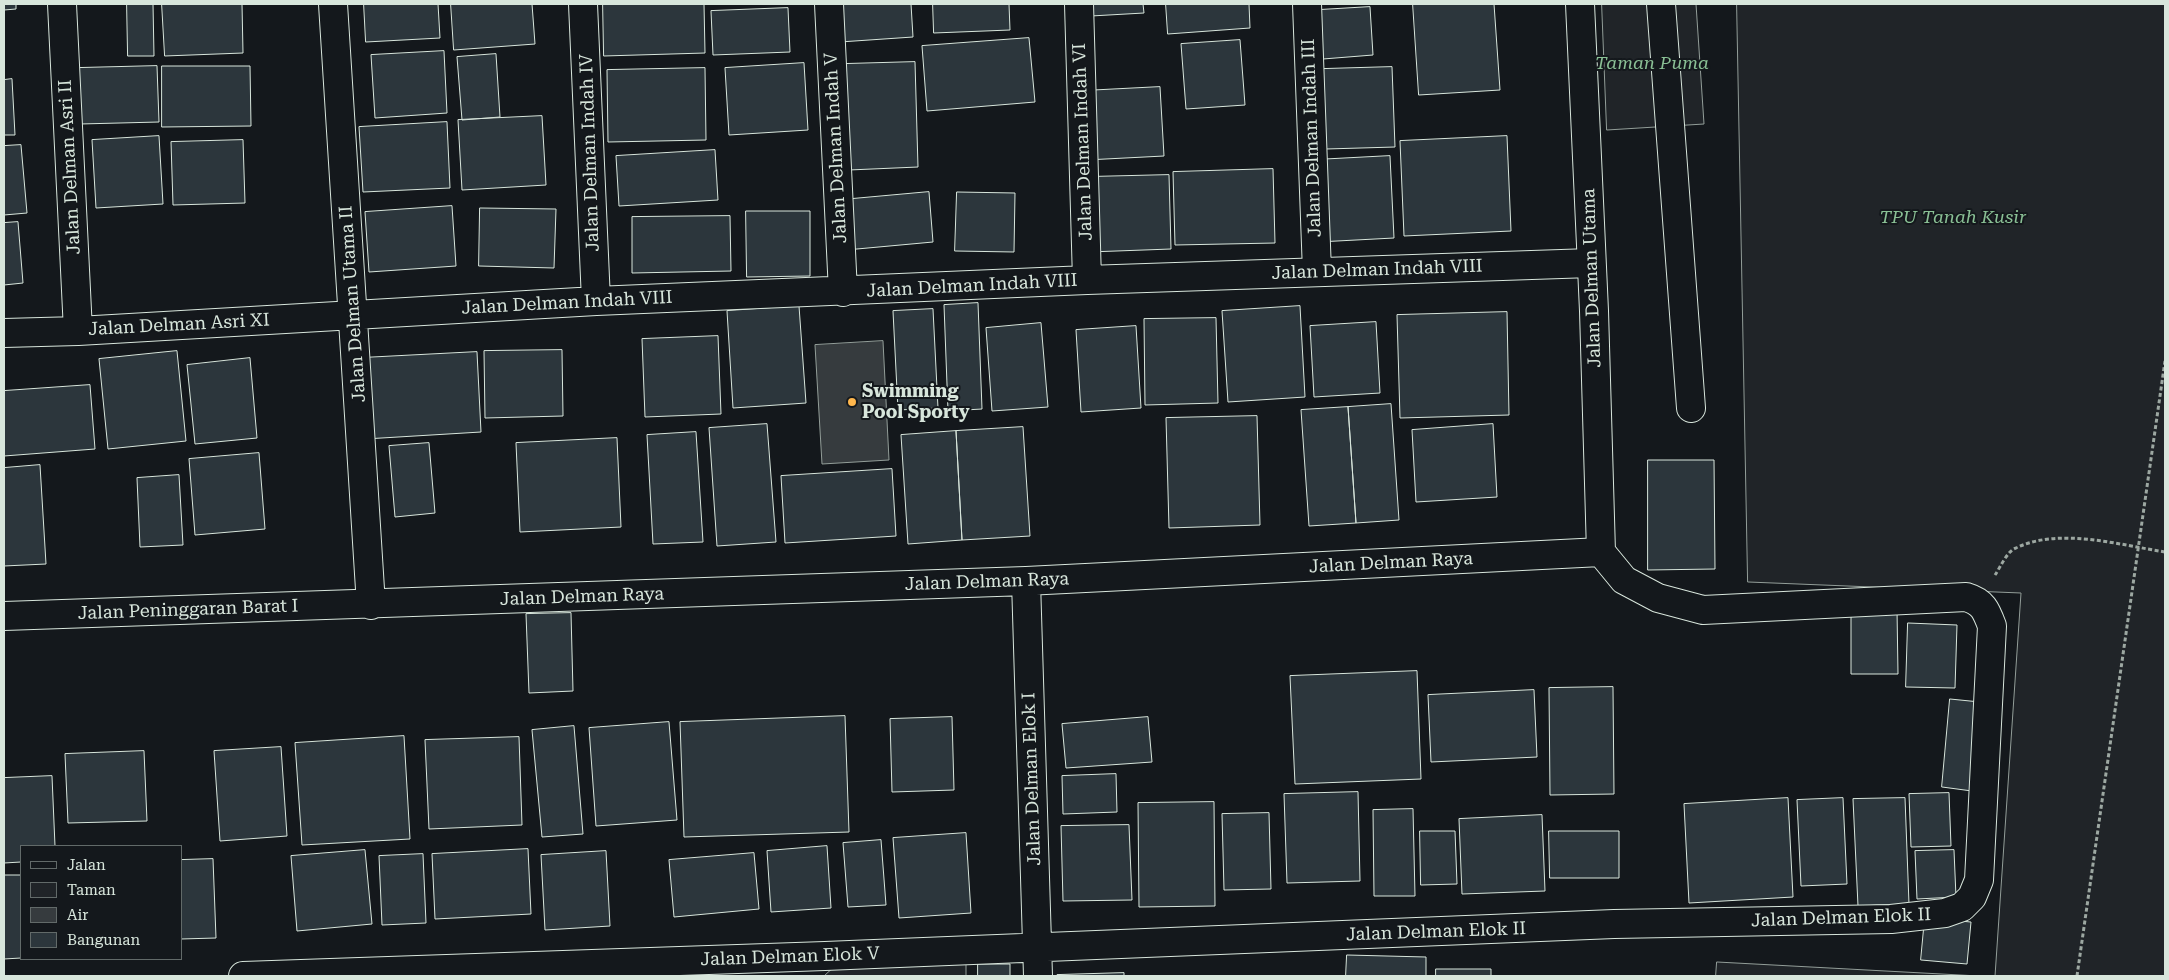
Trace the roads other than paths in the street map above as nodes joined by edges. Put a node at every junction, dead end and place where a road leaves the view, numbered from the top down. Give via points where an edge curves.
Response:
1 (62, 4) edge
2 (334, 4) edge
3 (583, 4) edge
4 (829, 4) edge
5 (1079, 4) edge
6 (1307, 4) edge
7 (1580, 4) edge
8 (1661, 4) edge
9 (1591, 263) junction
10 (1317, 272) junction
11 (1087, 280) junction
12 (843, 292) junction
13 (596, 301) junction
14 (354, 315) junction
15 (78, 331) junction
16 (4, 333) edge
17 (1691, 408) dead end
18 (1602, 552) junction
19 (1026, 581) junction
20 (371, 604) junction
21 (4, 616) edge
22 (1036, 947) junction
23 (639, 969) edge
24 (243, 976) edge
25 (1038, 976) edge

1 - 15 street, Jalan Delman Asri II
2 - 14 street, Jalan Delman Utama II
3 - 13 street, Jalan Delman Indah IV
4 - 12 street, Jalan Delman Indah V
5 - 11 street, Jalan Delman Indah VI
6 - 10 street, Jalan Delman Indah III
7 - 9 street, Jalan Delman Utama
8 - 17 street
9 - 10 street, Jalan Delman Indah VIII
9 - 18 street, Jalan Delman Utama
10 - 11 street, Jalan Delman Indah VIII
11 - 12 street, Jalan Delman Indah VIII
12 - 13 street, Jalan Delman Indah VIII
13 - 14 street, Jalan Delman Indah VIII
14 - 15 street, Jalan Delman Asri XI
14 - 20 street, Jalan Delman Utama II
15 - 16 street, Jalan Delman Asri XI
18 - 19 street, Jalan Delman Raya
18 - 22 street, Jalan Delman Elok II via 1624,580 1658,598 1703,610 1966,597 1977,600 1984,607 1992,626 1979,880 1972,897 1962,907 1945,913 1891,919 1614,924
19 - 20 street, Jalan Delman Raya
19 - 22 street, Jalan Delman Elok I
20 - 21 street, Jalan Peninggaran Barat I
22 - 23 street, Jalan Delman Elok V
22 - 25 street, Jalan Delman Elok I
23 - 24 street, Jalan Delman Elok V

